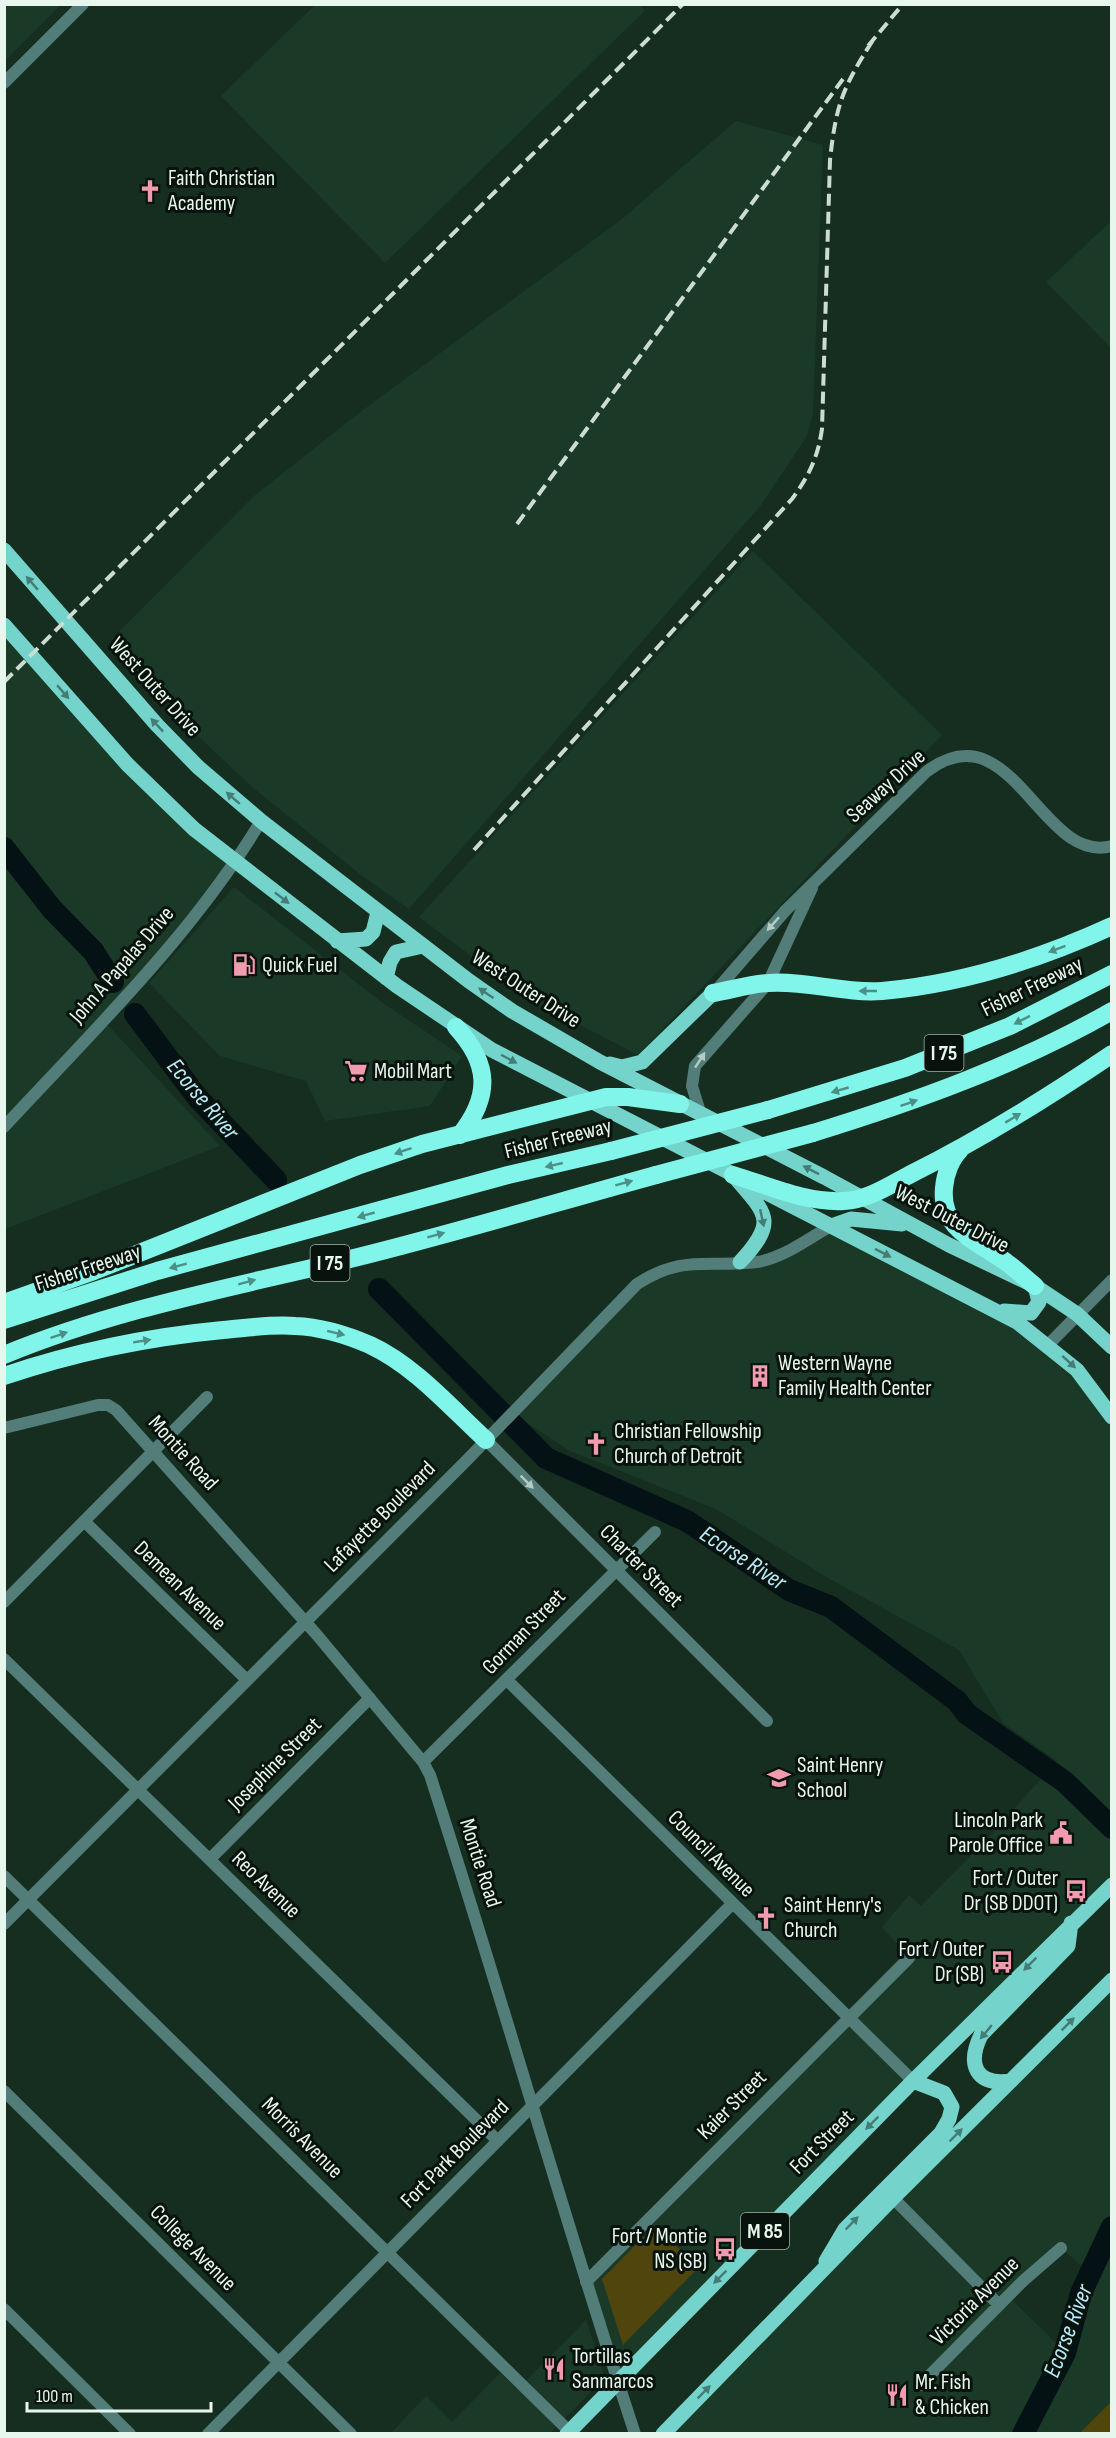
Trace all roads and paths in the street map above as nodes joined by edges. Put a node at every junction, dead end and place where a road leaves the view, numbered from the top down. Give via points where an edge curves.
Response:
1 (83, 4) edge
2 (4, 83) edge
3 (4, 550) edge
4 (4, 625) edge
5 (261, 821) junction
6 (1112, 846) edge
7 (235, 862) junction
8 (814, 882) junction
9 (378, 912) junction
10 (1112, 926) edge
11 (337, 941) junction
12 (423, 946) junction
13 (1112, 974) edge
14 (386, 978) junction
15 (768, 983) junction
16 (713, 993) junction
17 (1112, 1011) edge
18 (456, 1027) junction
19 (1112, 1054) edge
20 (600, 1062) junction
21 (588, 1102) junction
22 (680, 1104) junction
23 (701, 1115) junction
24 (4, 1127) edge
25 (460, 1135) junction
26 (962, 1148) junction
27 (733, 1175) junction
28 (863, 1198) junction
29 (911, 1225) junction
30 (831, 1226) junction
31 (740, 1262) junction
32 (1112, 1280) edge
33 (1035, 1286) junction
34 (4, 1303) edge
35 (995, 1310) junction
36 (1077, 1314) junction
37 (4, 1320) edge
38 (1048, 1345) junction
39 (1112, 1347) edge
40 (4, 1355) edge
41 (4, 1376) edge
42 (207, 1397) dead end
43 (1112, 1417) edge
44 (4, 1428) edge
45 (486, 1440) junction
46 (153, 1452) junction
47 (84, 1521) junction
48 (655, 1532) dead end
49 (616, 1570) junction
50 (4, 1602) edge
51 (305, 1622) junction
52 (4, 1659) edge
53 (247, 1680) junction
54 (507, 1680) junction
55 (370, 1698) junction
56 (767, 1721) dead end
57 (423, 1762) junction
58 (138, 1790) junction
59 (210, 1859) junction
60 (4, 1876) edge
61 (1112, 1885) edge
62 (30, 1898) junction
63 (732, 1904) junction
64 (1071, 1923) junction
65 (4, 1924) edge
66 (909, 1958) dead end
67 (1112, 1980) edge
68 (847, 2018) junction
69 (913, 2081) junction
70 (1011, 2081) junction
71 (4, 2091) edge
72 (533, 2105) junction
73 (498, 2141) junction
74 (893, 2198) junction
75 (1061, 2248) dead end
76 (387, 2252) junction
77 (821, 2272) junction
78 (586, 2282) junction
79 (999, 2305) junction
80 (4, 2309) edge
81 (278, 2362) junction
82 (618, 2381) junction
83 (920, 2385) dead end
84 (568, 2432) edge
85 (130, 2433) edge
86 (208, 2433) edge
87 (351, 2433) edge
88 (635, 2433) edge
89 (663, 2433) edge

1 - 2 street
5 -> 3 main road, West Outer Drive via 157,724
4 -> 7 main road via 127,764 194,829
5 - 7 street, John A Papalas Drive
5 - 9 main road, West Outer Drive
6 - 8 street, Seaway Drive via 1097,848 1078,843 1000,768 978,758 958,757 926,772
7 -> 11 main road
7 - 24 street, John A Papalas Drive via 151,967
8 - 15 street, Seaway Drive
8 -> 16 street, Seaway Drive
9 - 11 main road via 373,932 366,939
9 - 12 main road, West Outer Drive
10 -> 15 highway via 997,969 910,987 859,991
11 - 14 main road
12 - 14 main road via 396,952
20 -> 12 main road, West Outer Drive via 512,1011
13 -> 37 highway, Fisher Freeway / I 75, bridge via 1010,1026 859,1084 157,1271
14 - 18 main road
15 - 16 highway
23 -> 15 street, Seaway Drive via 692,1086 695,1066
16 - 20 main road via 642,1062 622,1067
40 -> 17 highway, I 75, bridge via 166,1303 350,1259 813,1133 982,1075
18 -> 21 main road
18 - 25 highway via 475,1053 483,1083 478,1109
26 -> 19 highway
20 - 22 main road, West Outer Drive
21 - 22 highway via 628,1096
21 - 25 highway
21 - 27 main road
22 - 23 main road, West Outer Drive
28 -> 23 main road, West Outer Drive
25 -> 34 highway via 349,1169
26 - 28 highway
26 - 33 highway via 953,1157 944,1185 948,1215 968,1239 1006,1261
27 - 28 highway via 809,1199 827,1202
27 - 30 main road
27 -> 31 main road via 759,1206 765,1220 760,1240
28 - 29 main road, West Outer Drive
29 - 30 main road via 851,1219
29 - 33 main road, West Outer Drive
30 - 31 street, Lafayette Boulevard via 772,1258
30 -> 35 main road
31 - 45 street, Lafayette Boulevard via 677,1265 637,1284
32 - 36 street
33 - 35 main road via 1039,1302 1031,1313
33 - 36 main road, West Outer Drive
35 - 38 main road
36 - 38 street
36 - 39 main road, West Outer Drive
38 -> 43 main road via 1077,1370
41 -> 45 highway via 64,1357 136,1342 192,1333 297,1326 346,1335 390,1356 421,1379
42 - 46 street
44 - 46 street, Montie Road via 98,1404 108,1405
45 -> 49 street, Charter Street
45 - 51 street, Lafayette Boulevard
46 - 47 street
46 - 51 street, Montie Road
47 - 50 street
47 - 53 street, Demean Avenue
48 - 49 street, Gorman Street
49 - 54 street, Gorman Street
49 - 56 street, Charter Street
51 - 53 street, Lafayette Boulevard
51 - 55 street, Montie Road
52 - 58 street, Reo Avenue
53 - 58 street, Lafayette Boulevard
54 - 57 street, Gorman Street
54 - 63 street, Council Avenue
55 - 57 street, Montie Road
55 - 59 street, Josephine Street
57 - 72 street, Montie Road via 481,1933
58 - 59 street, Reo Avenue
58 - 62 street, Lafayette Boulevard
59 - 73 street, Reo Avenue
60 - 62 street, Morris Avenue
61 - 64 main road, Fort Street / M 85
62 - 65 street, Lafayette Boulevard
62 - 76 street, Morris Avenue
63 - 68 street, Council Avenue
63 - 72 street, Fort Park Boulevard
64 -> 69 main road, Fort Street / M 85
64 -> 70 main road via 1068,1946 981,2035 975,2047 974,2067 979,2073 994,2081
66 - 68 street, Kaier Street
70 -> 67 main road
68 - 69 street, Council Avenue
68 - 78 street, Kaier Street
77 -> 69 main road via 845,2229 941,2133 950,2119 952,2107 944,2094
69 -> 82 main road, Fort Street / M 85
74 -> 70 main road
71 - 81 street, College Avenue
72 - 73 street, Fort Park Boulevard
72 - 78 street, Montie Road
73 - 76 street, Fort Park Boulevard
74 - 77 main road
74 - 79 street
75 - 79 street, Victoria Avenue
76 - 81 street, Fort Park Boulevard
76 - 84 street, Morris Avenue
89 -> 77 main road
78 - 82 street, Montie Road
79 - 83 street, Victoria Avenue
80 - 85 street
81 - 86 street, Fort Park Boulevard
81 - 87 street, College Avenue
82 - 84 main road, Fort Street / M 85
82 - 88 street, Montie Road

